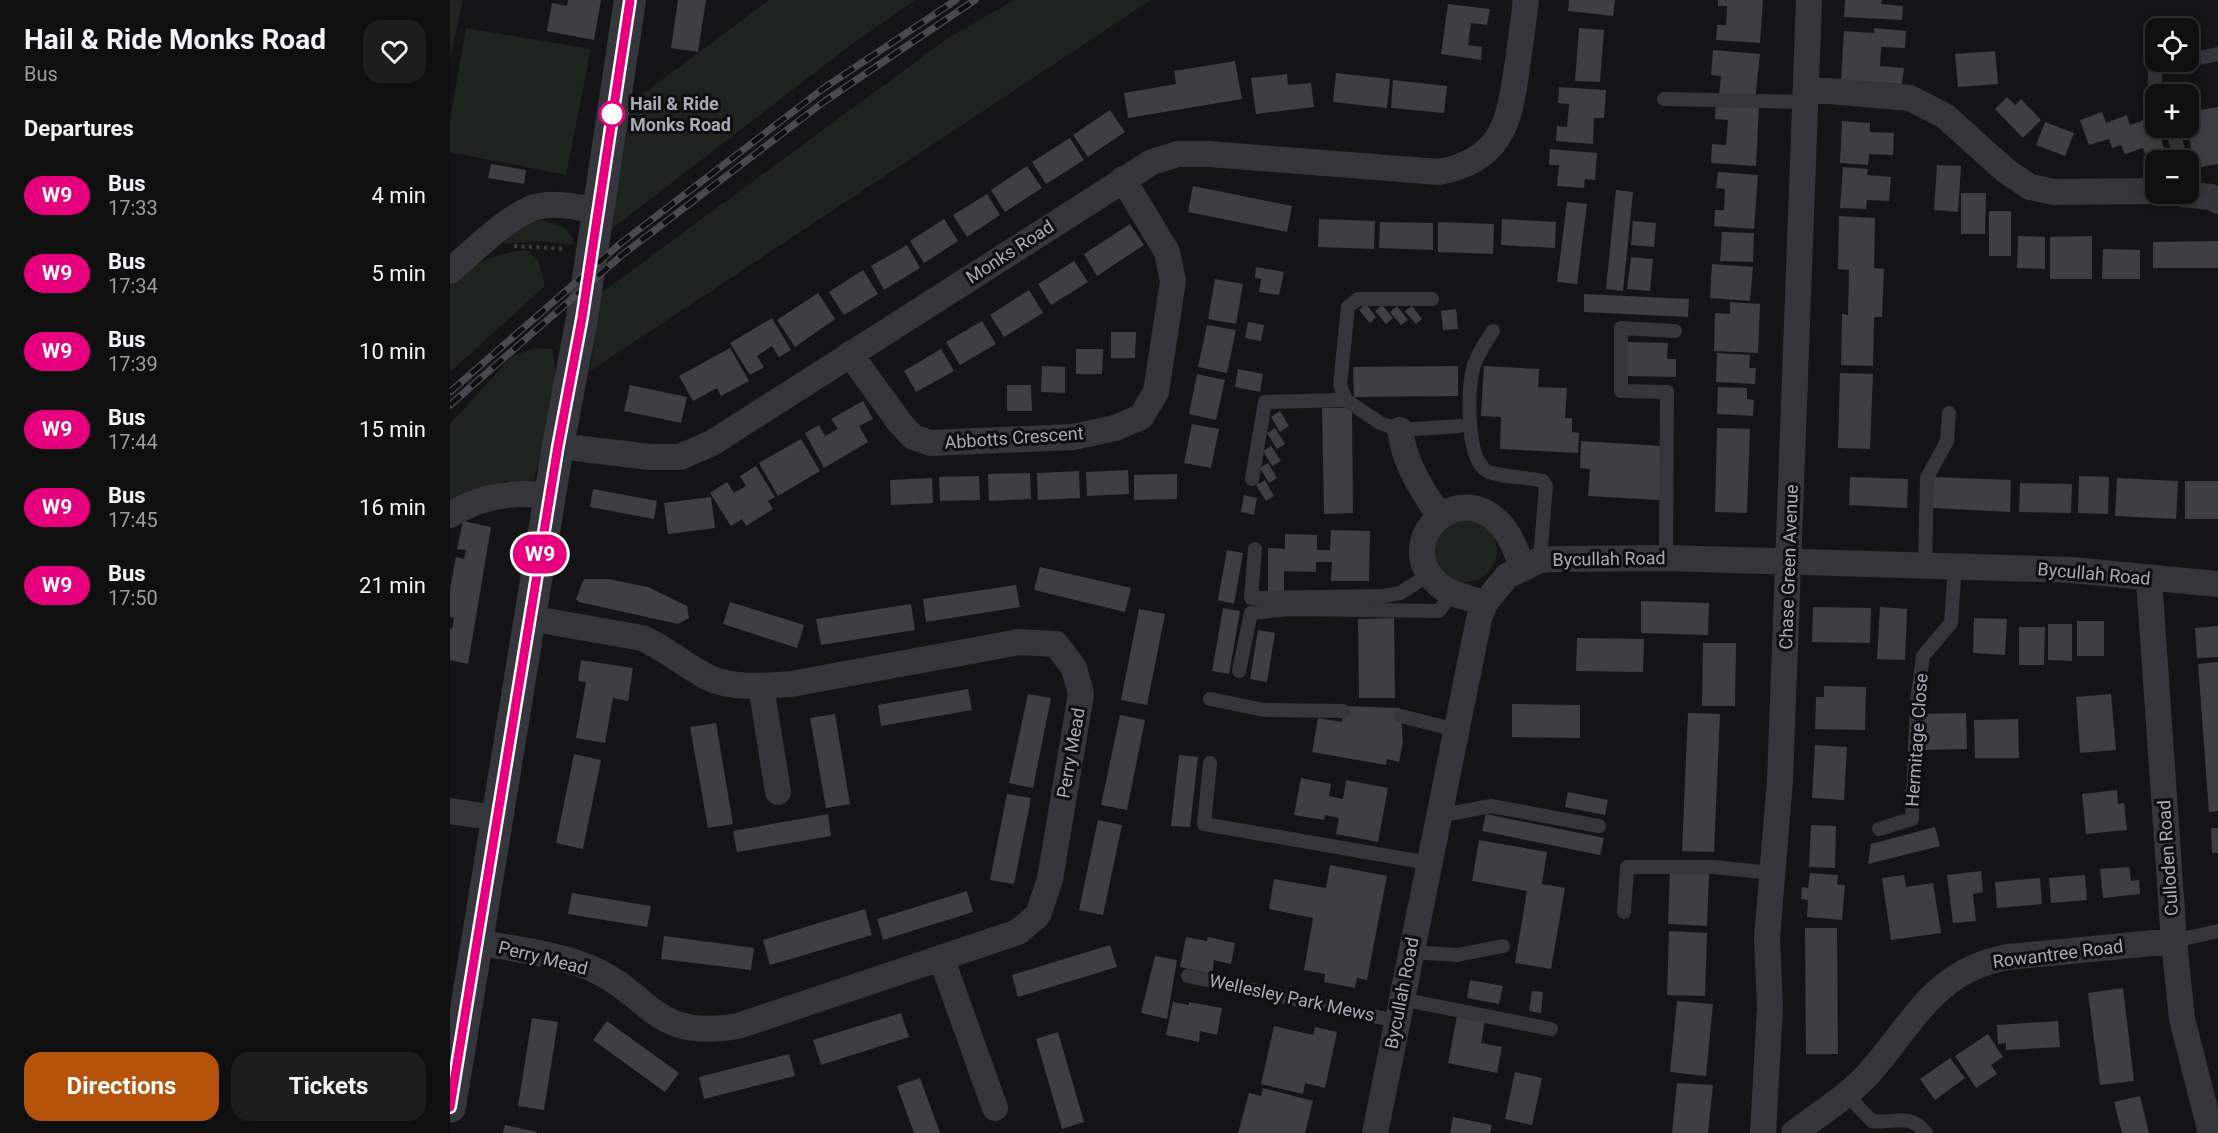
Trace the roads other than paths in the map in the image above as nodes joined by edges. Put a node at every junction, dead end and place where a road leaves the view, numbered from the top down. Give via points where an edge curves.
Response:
1 (630, 0) edge
2 (1526, 0) edge
3 (1809, 0) edge
4 (2218, 54) edge
5 (2199, 58) edge
6 (1806, 95) junction
7 (1664, 99) dead end
8 (1123, 179) junction
9 (2145, 191) edge
10 (2199, 194) edge
11 (2218, 201) edge
12 (597, 210) junction
13 (450, 271) edge
14 (1432, 299) dead end
15 (1492, 331) dead end
16 (1675, 331) dead end
17 (850, 354) junction
18 (1346, 400) junction
19 (1949, 413) dead end
20 (1460, 426) dead end
21 (1400, 430) junction
22 (558, 446) junction
23 (1252, 479) dead end
24 (550, 496) junction
25 (450, 514) edge
26 (1439, 515) junction
27 (1255, 549) dead end
28 (1666, 558) junction
29 (1789, 561) junction
30 (1531, 563) junction
31 (1925, 565) junction
32 (1955, 565) junction
33 (1430, 574) junction
34 (2149, 579) junction
35 (2218, 584) edge
36 (1452, 592) junction
37 (1485, 603) junction
38 (530, 618) junction
39 (1239, 671) dead end
40 (761, 686) junction
41 (1210, 699) dead end
42 (1343, 711) dead end
43 (1401, 716) dead end
44 (1456, 730) junction
45 (1210, 763) dead end
46 (778, 792) dead end
47 (450, 811) edge
48 (1438, 816) junction
49 (497, 818) junction
50 (1599, 826) dead end
51 (1879, 829) dead end
52 (1429, 863) junction
53 (1772, 873) junction
54 (1624, 912) dead end
55 (2218, 931) edge
56 (2174, 941) junction
57 (476, 942) junction
58 (1503, 946) dead end
59 (1411, 952) junction
60 (942, 960) junction
61 (1188, 976) dead end
62 (1399, 1010) junction
63 (457, 1016) edge
64 (1551, 1029) dead end
65 (1846, 1094) junction
66 (450, 1107) edge
67 (995, 1108) dead end
68 (2213, 1125) edge
69 (1375, 1133) edge
70 (1763, 1133) edge
71 (1794, 1133) edge
72 (1926, 1133) edge

1 - 12 street
2 - 8 street, Monks Road via 1505,129 1487,151 1469,164 1439,172 1178,154 1152,162
3 - 6 street, Chase Green Avenue
4 - 5 lane
6 - 7 lane
6 - 9 street via 1910,98 1945,116 2006,171 2030,187 2055,192
6 - 29 street, Chase Green Avenue
8 - 17 street, Monks Road
8 - 17 street, Abbotts Crescent via 1167,252 1173,281 1156,392 1141,417 1115,428 1073,437 931,443 913,437 900,423
10 - 11 street
12 - 13 street via 560,205 533,208 512,220
12 - 22 street
14 - 18 lane via 1358,299 1348,307 1340,385
15 - 30 lane via 1473,367 1469,407 1475,457 1492,473 1526,476 1543,481 1546,486
16 - 28 lane via 1621,328 1621,391 1667,392
17 - 22 street, Monks Road via 712,443 680,457
18 - 21 lane via 1380,423
18 - 23 lane via 1265,402
19 - 31 lane via 1947,441 1927,478
20 - 21 lane
21 - 26 street via 1415,478
22 - 24 street
24 - 25 street via 498,495
24 - 38 street
26 - 30 street via 1452,508 1466,507 1493,516
26 - 33 street via 1427,529 1424,545 1423,561
27 - 33 lane via 1251,598 1384,596 1400,593
28 - 29 street, Bycullah Road
28 - 30 street, Bycullah Road
29 - 31 street, Bycullah Road
29 - 53 street, Chase Green Avenue
30 - 37 street, Bycullah Road via 1497,585
31 - 32 street, Bycullah Road
32 - 34 street, Bycullah Road via 2072,570
32 - 51 lane, Hermitage Close via 1952,623 1923,656 1912,819
33 - 36 street via 1438,585
34 - 35 street, Bycullah Road
34 - 56 street, Culloden Road
36 - 37 street
36 - 39 lane via 1439,611 1290,609 1251,613
37 - 44 street, Bycullah Road
38 - 40 street, Perry Mead via 642,638 709,678
38 - 49 street
40 - 46 street
40 - 60 street, Perry Mead via 791,684 1019,642 1056,644 1074,668 1081,694 1050,879 1038,915 1018,932
41 - 42 lane via 1264,710
43 - 44 lane
44 - 48 street, Bycullah Road
45 - 52 lane via 1204,824
47 - 49 street
48 - 50 lane via 1491,806
48 - 52 street, Bycullah Road
49 - 57 street
52 - 59 street, Bycullah Road
53 - 54 lane via 1714,867 1627,867
53 - 70 street, Chase Green Avenue
55 - 56 lane
56 - 65 street, Rowantree Road via 2008,957 1969,969 1922,1005 1869,1074
56 - 68 street, Culloden Road via 2182,1019
57 - 60 street, Perry Mead via 585,966 609,977 660,1017 693,1029 714,1030 738,1026
57 - 63 street
58 - 59 lane via 1457,955
59 - 62 street, Bycullah Road
60 - 67 street
61 - 62 lane, Wellesley Park Mews
62 - 64 lane, Wellesley Park Mews
62 - 69 street, Bycullah Road
63 - 66 street
65 - 71 street, Rowantree Road
65 - 72 lane via 1872,1121 1904,1118

